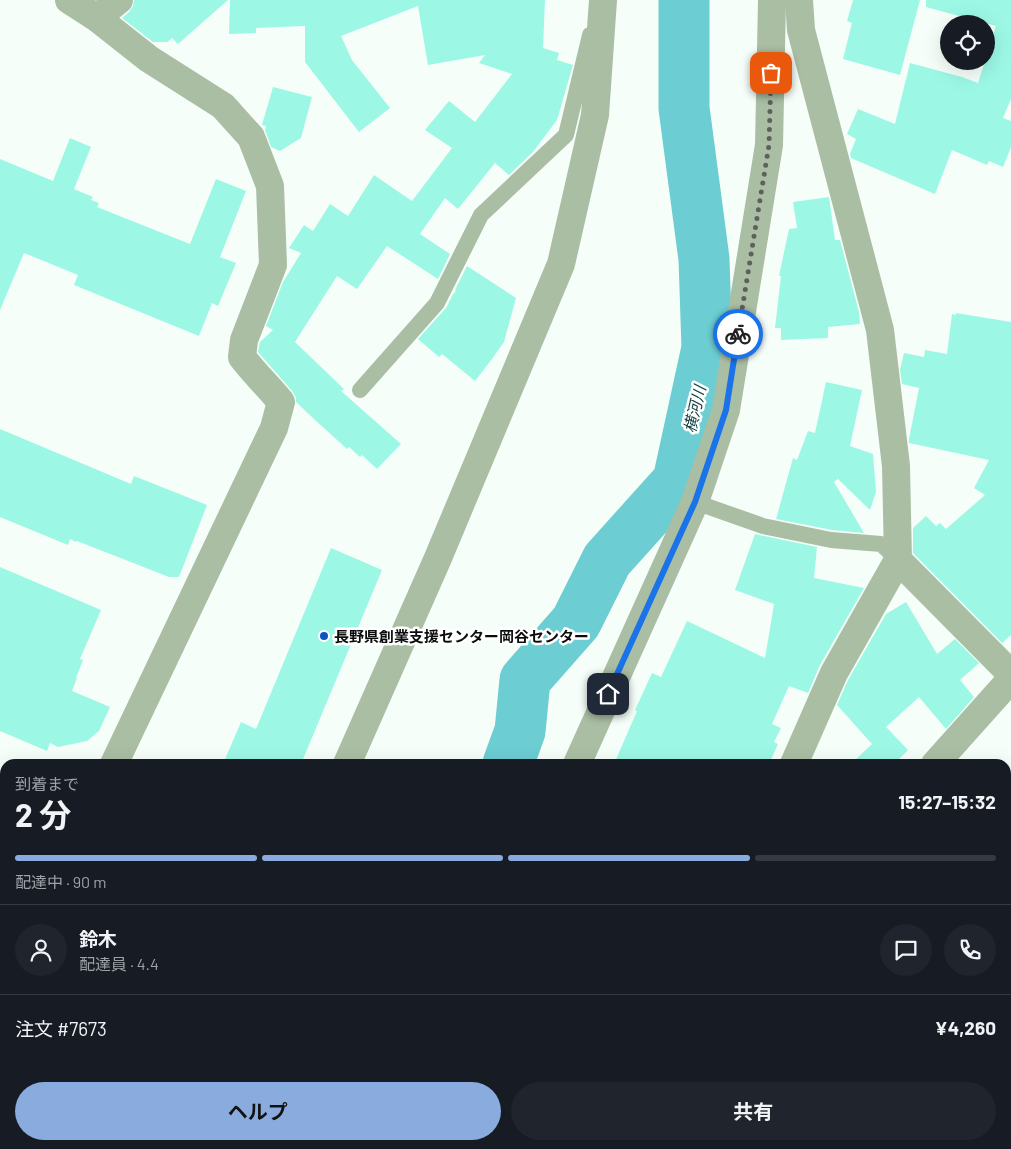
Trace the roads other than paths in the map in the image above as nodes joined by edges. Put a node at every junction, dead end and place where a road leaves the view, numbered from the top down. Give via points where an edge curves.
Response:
1 (69, 0) edge
2 (119, 0) edge
3 (603, 0) edge
4 (772, 0) edge
5 (799, 0) edge
6 (97, 18) junction
7 (601, 35) junction
8 (360, 390) dead end
9 (695, 502) junction
10 (898, 560) junction
11 (1011, 674) edge
12 (1011, 679) edge
13 (116, 759) edge
14 (349, 759) edge
15 (578, 759) edge
16 (796, 759) edge
17 (939, 759) edge

1 - 6 street
2 - 6 street
3 - 7 street
4 - 9 street via 769,145 726,410
5 - 10 street via 801,30 880,330 896,466
6 - 13 street via 149,59 223,106 251,137 270,186 273,265 244,340 242,358 281,402 274,428
7 - 8 lane via 590,35 566,135 481,216 437,303
7 - 14 street via 595,116 561,264 438,558
9 - 10 lane via 763,526 831,540 881,544
9 - 15 street
10 - 11 street
10 - 16 street via 834,673
12 - 17 street

